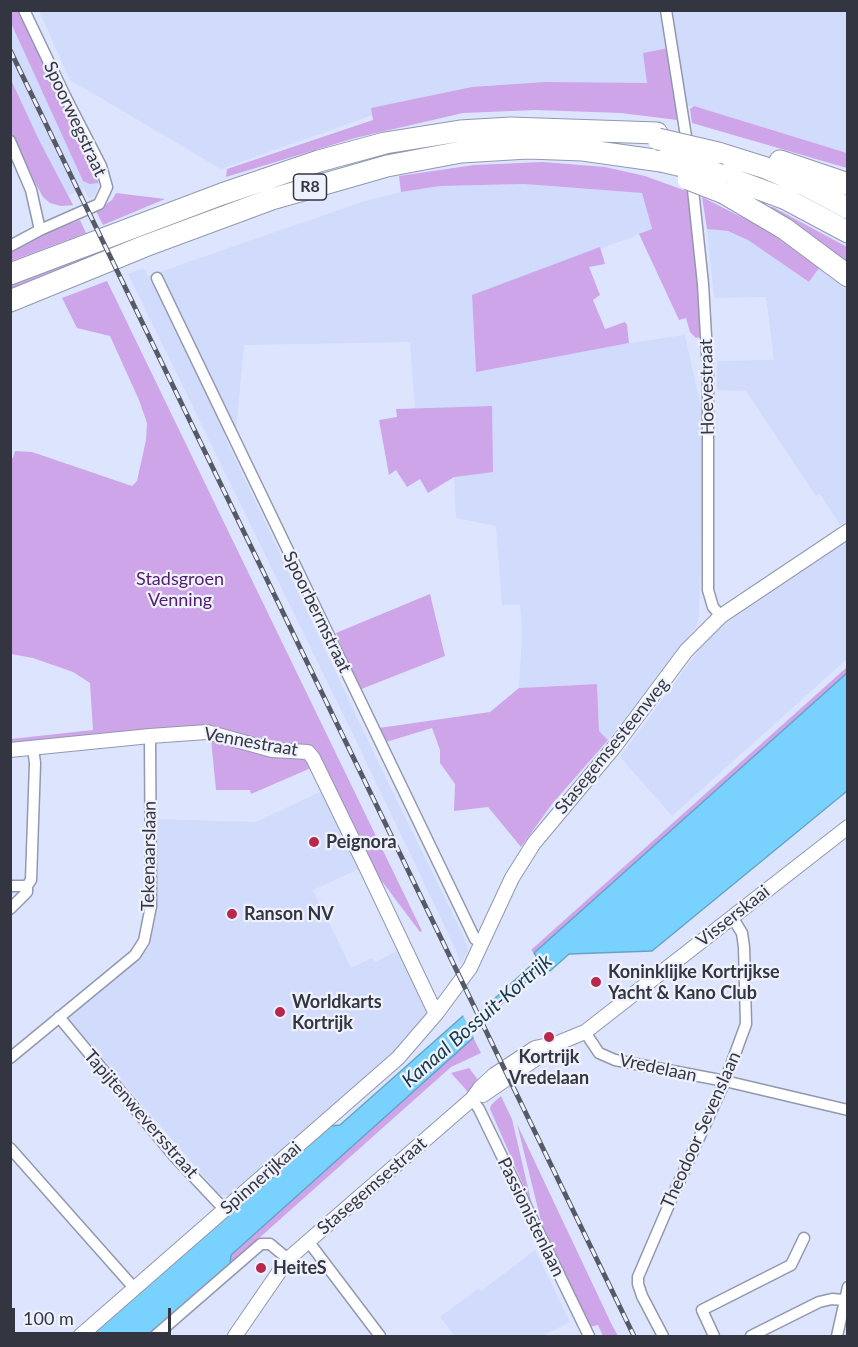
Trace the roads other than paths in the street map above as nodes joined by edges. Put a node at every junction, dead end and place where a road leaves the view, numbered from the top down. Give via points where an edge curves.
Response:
1 (24, 10) edge
2 (666, 10) edge
3 (10, 141) edge
4 (717, 148) junction
5 (723, 184) junction
6 (848, 184) edge
7 (848, 208) edge
8 (40, 230) junction
9 (848, 232) edge
10 (10, 246) edge
11 (10, 274) edge
12 (848, 276) edge
13 (157, 278) dead end
14 (10, 301) edge
15 (848, 531) edge
16 (721, 616) junction
17 (150, 736) junction
18 (33, 748) junction
19 (10, 750) edge
20 (848, 827) edge
21 (10, 886) edge
22 (27, 886) junction
23 (10, 909) edge
24 (732, 917) junction
25 (483, 942) junction
26 (436, 1014) junction
27 (58, 1017) junction
28 (585, 1032) junction
29 (10, 1059) edge
30 (725, 1082) junction
31 (472, 1099) junction
32 (848, 1110) edge
33 (10, 1148) edge
34 (225, 1210) junction
35 (804, 1238) dead end
36 (308, 1241) junction
37 (288, 1259) junction
38 (848, 1287) edge
39 (135, 1289) junction
40 (844, 1300) junction
41 (80, 1336) edge
42 (155, 1336) edge
43 (235, 1336) edge
44 (380, 1336) edge
45 (589, 1336) edge
46 (663, 1336) edge
47 (714, 1336) edge
48 (751, 1336) edge
49 (837, 1336) edge

1 - 8 street, Spoorwegstraat via 101,166 107,187 99,204
2 - 16 street, Hoevestraat via 704,284 708,590 713,607
3 - 8 street via 31,190
4 - 6 highway via 775,159
4 - 7 highway via 803,184
4 - 11 highway, R8 via 683,134 511,128 460,131 385,143 222,194
5 - 9 highway, R8 via 786,199
5 - 12 highway
5 - 14 highway, R8, bridge via 655,162 583,150 461,152 387,166 272,200
8 - 10 street, Spoorwegstraat
13 - 25 street, Spoorbermstraat via 460,909 475,939
15 - 16 street, Stasegemsesteenweg
16 - 25 street, Stasegemsesteenweg via 686,651 615,746 534,843 512,878
17 - 18 street, Vennestraat
17 - 26 street, Vennestraat via 207,732 272,750 308,752
17 - 27 street, Tekenaarslaan via 151,906 144,941 135,955
18 - 19 street, Vennestraat
18 - 22 street via 31,880
20 - 24 street, Visserskaai
21 - 22 street
22 - 23 street via 27,892
24 - 28 street, Visserskaai
24 - 30 street, Theodoor Sevenslaan via 742,933 744,947 746,1024
25 - 26 street, Stasegemsesteenweg via 470,968
26 - 34 street, Spinnerijkaai via 398,1058
27 - 29 street, Tekenaarslaan
27 - 34 street, Tapijtenweversstraat via 175,1157
28 - 30 street, Vredelaan via 599,1053 615,1059
28 - 31 street, Visserskaai via 521,1056 494,1075
30 - 32 street, Vredelaan
30 - 46 street, Theodoor Sevenslaan via 638,1277 642,1296
31 - 36 street, Stasegemsestraat
31 - 45 street, Passionistenlaan
33 - 39 street
34 - 39 street, Spinnerijkaai
35 - 47 street via 791,1264 702,1310
36 - 37 street, Stasegemsestraat
36 - 44 street
37 - 42 street via 266,1243 257,1247
37 - 43 street, Stasegemsestraat
38 - 40 street
39 - 41 street, Spinnerijkaai
40 - 48 street via 819,1302
40 - 49 street

